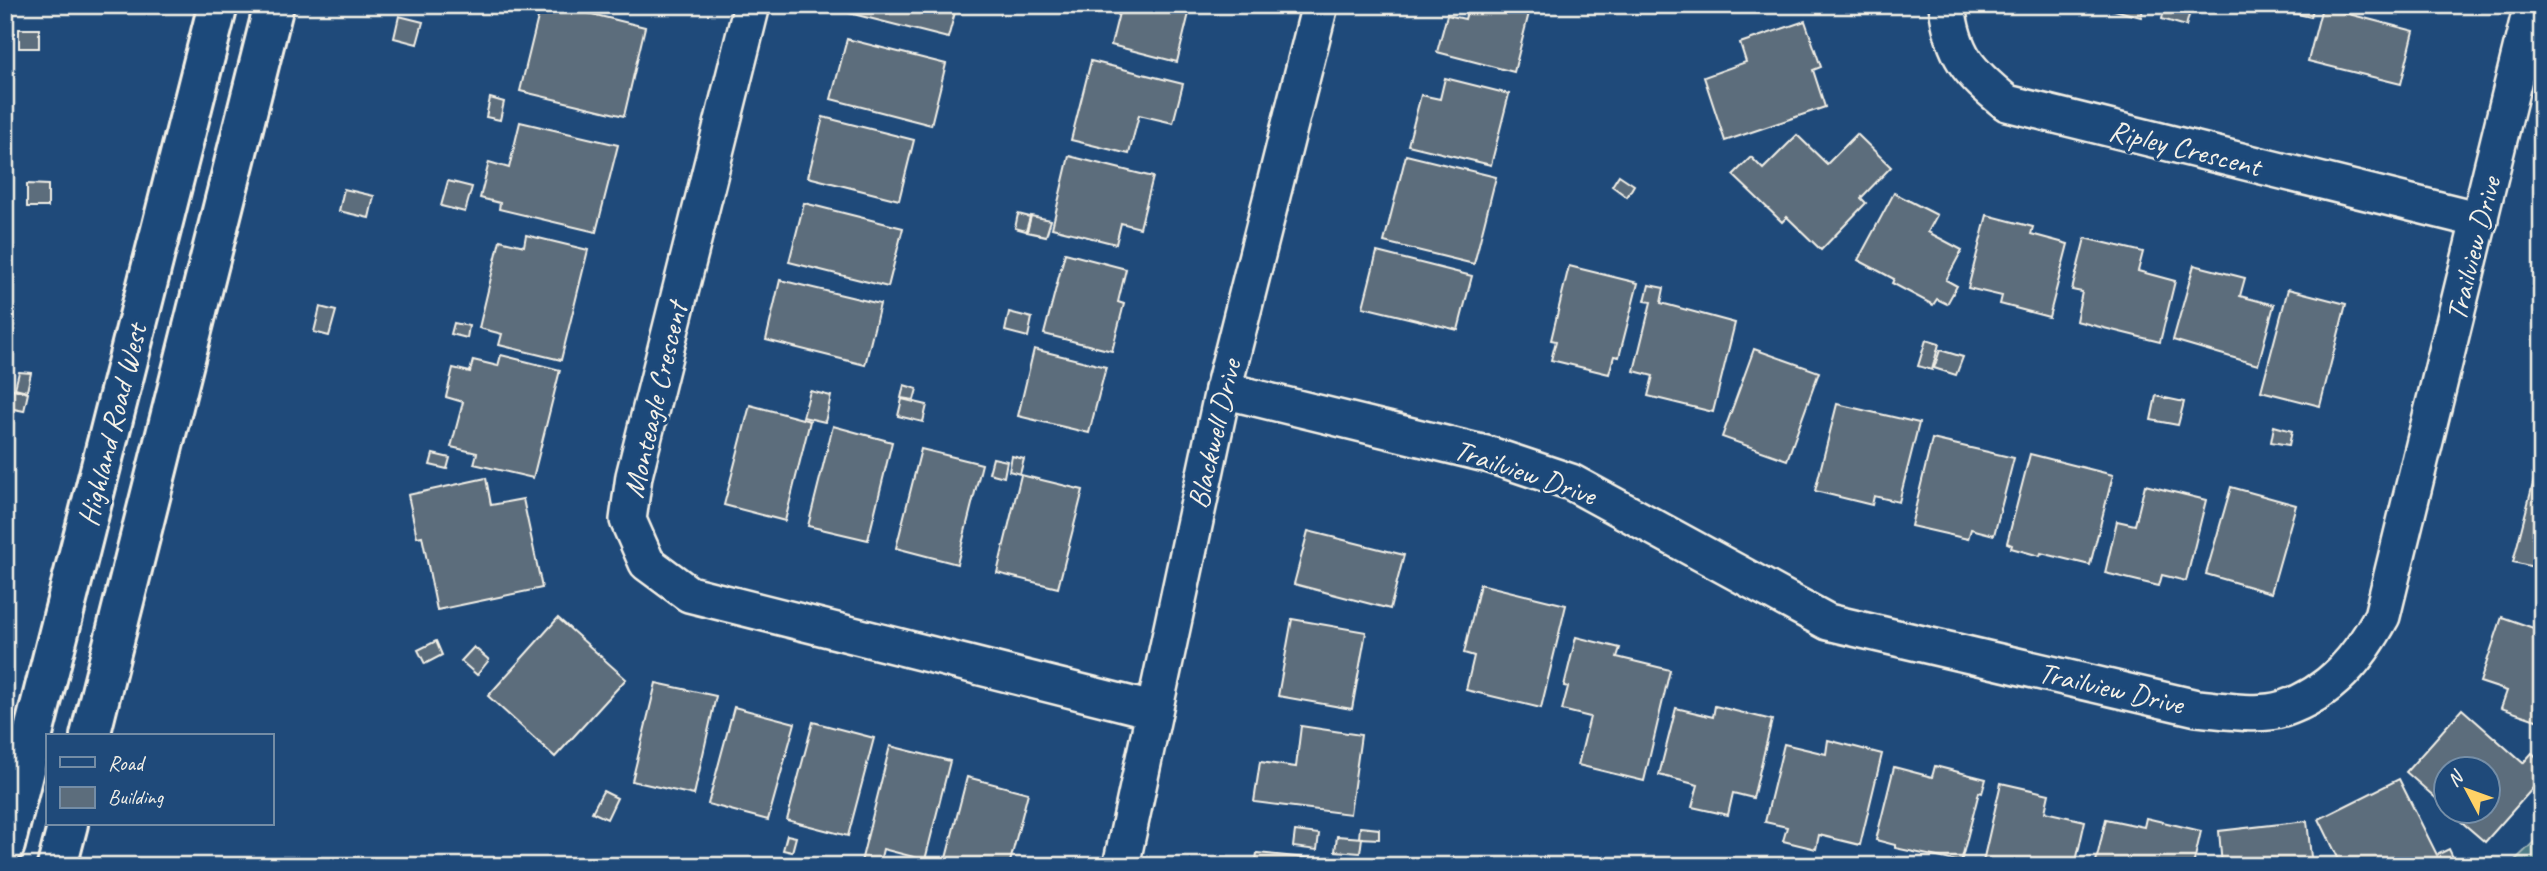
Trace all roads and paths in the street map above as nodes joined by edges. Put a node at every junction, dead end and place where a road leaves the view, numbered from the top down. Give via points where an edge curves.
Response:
1 (218, 5) edge
2 (274, 5) edge
3 (752, 5) edge
4 (1320, 5) edge
5 (1947, 5) edge
6 (2532, 5) edge
7 (2480, 220) junction
8 (1223, 390) junction
9 (1152, 710) junction
10 (91, 734) edge
11 (67, 826) edge
12 (5, 845) edge
13 (57, 866) edge
14 (1121, 866) edge

1 - 12 main road, Highland Road West
2 - 10 main road, Highland Road West
3 - 9 street, Monteagle Crescent via 634,477 628,520 647,563 689,594
4 - 8 street, Blackwell Drive
5 - 7 street, Ripley Crescent via 1951,35 1972,74 2007,103
6 - 7 street, Trailview Drive
7 - 8 street, Trailview Drive via 2382,616 2362,652 2330,686 2282,710 2197,708 1828,622 1571,482 1490,455
8 - 9 street, Blackwell Drive
9 - 14 street, Blackwell Drive
11 - 13 main road

